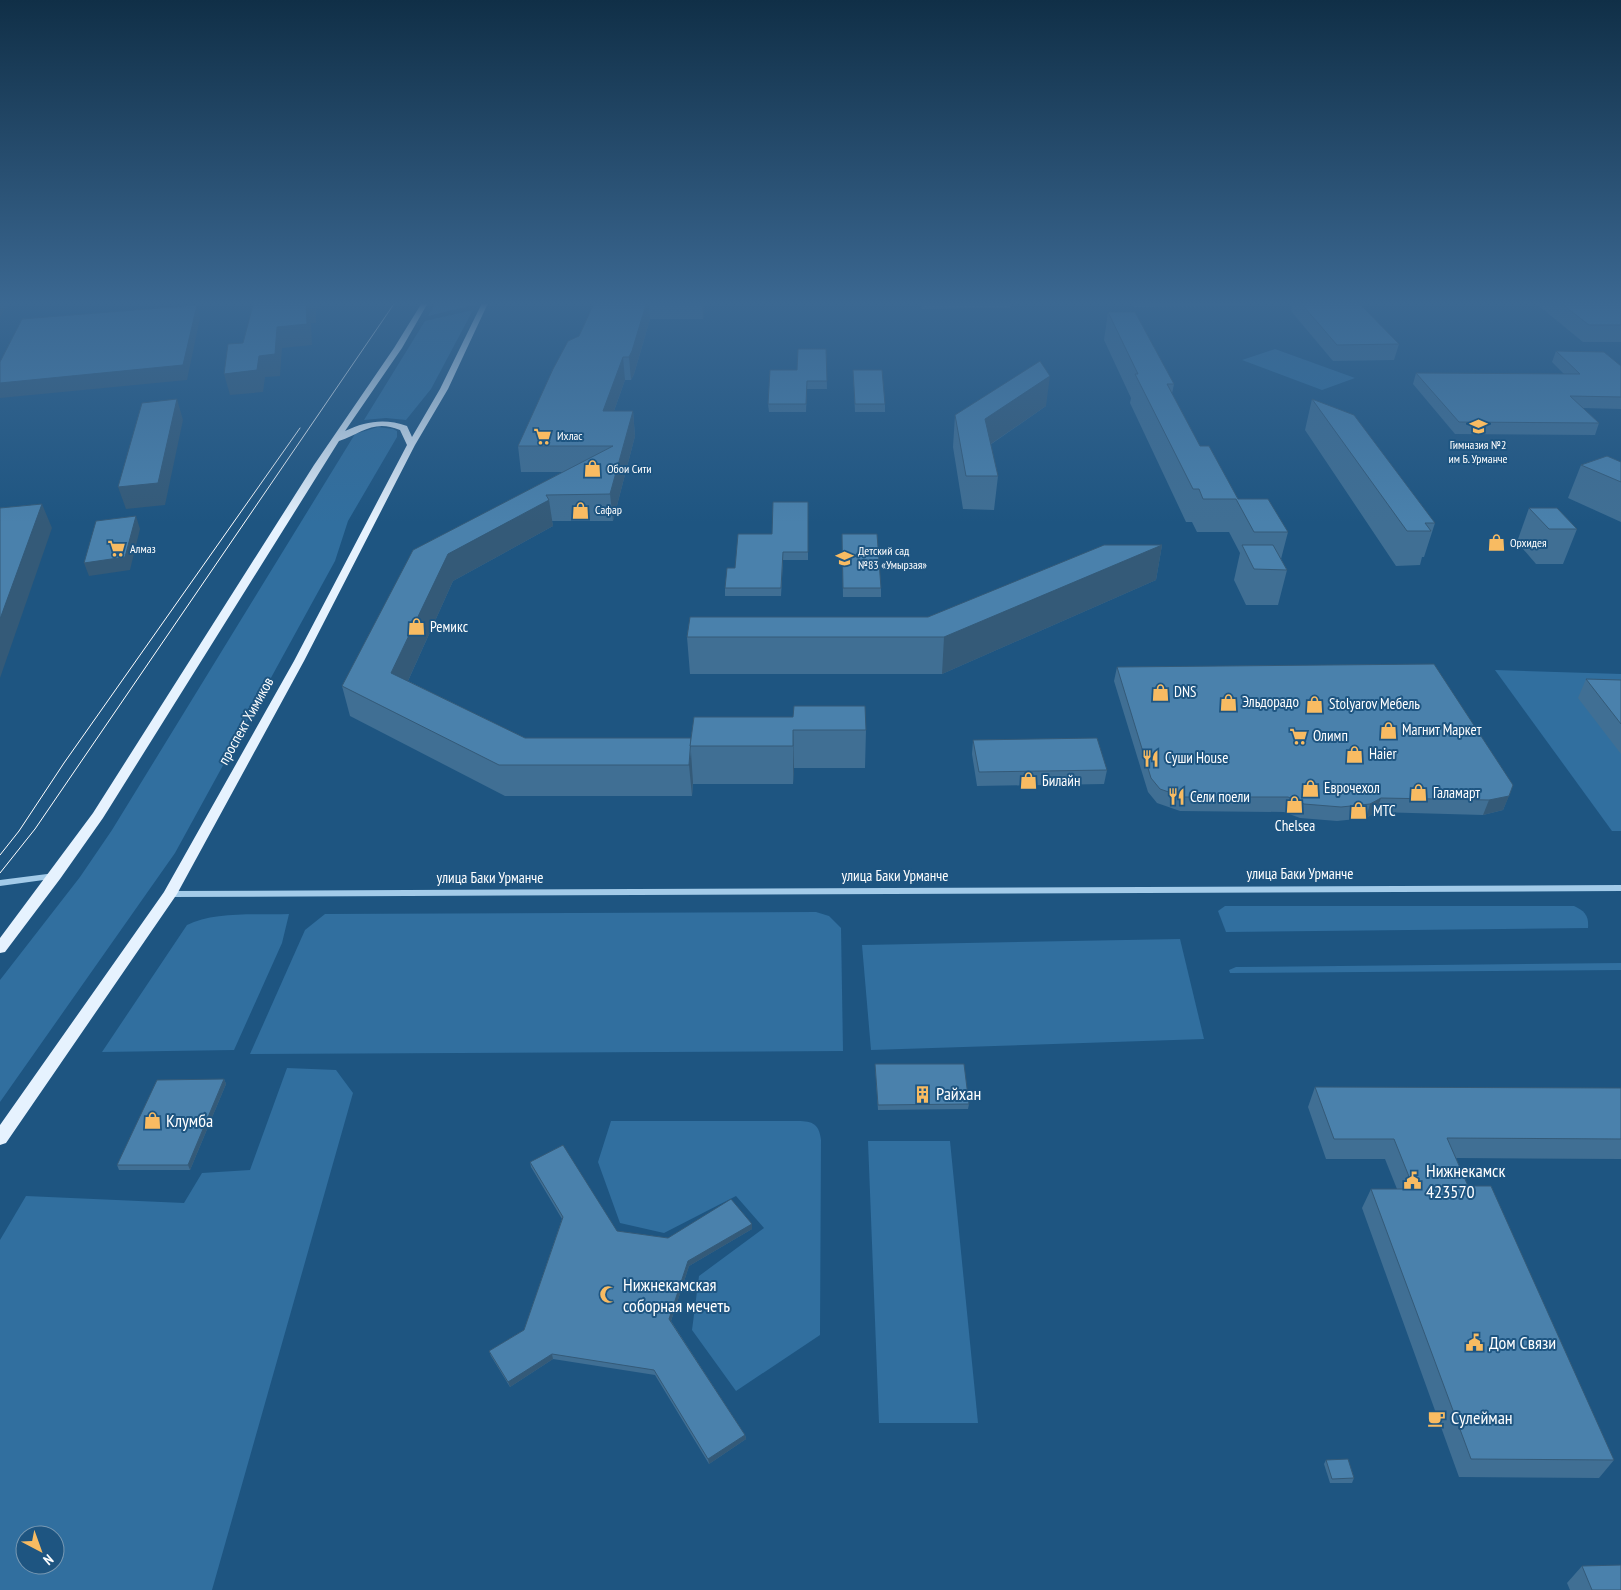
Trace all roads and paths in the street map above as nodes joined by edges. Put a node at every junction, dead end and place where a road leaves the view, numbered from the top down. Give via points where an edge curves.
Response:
1 (379, 375) edge
2 (450, 375) edge
3 (334, 441) junction
4 (411, 445) junction
5 (55, 876) junction
6 (0, 883) edge
7 (1621, 888) edge
8 (170, 894) junction
9 (0, 948) edge
10 (0, 1138) edge

1 - 3 main road
2 - 4 main road, проспект Химиков
3 - 4 main road via 361,427 388,423 404,428
3 - 5 main road via 98,815
4 - 8 main road, проспект Химиков via 299,661
5 - 6 street
5 - 9 main road
7 - 8 street, улица Баки Урманче
8 - 10 main road, проспект Химиков

